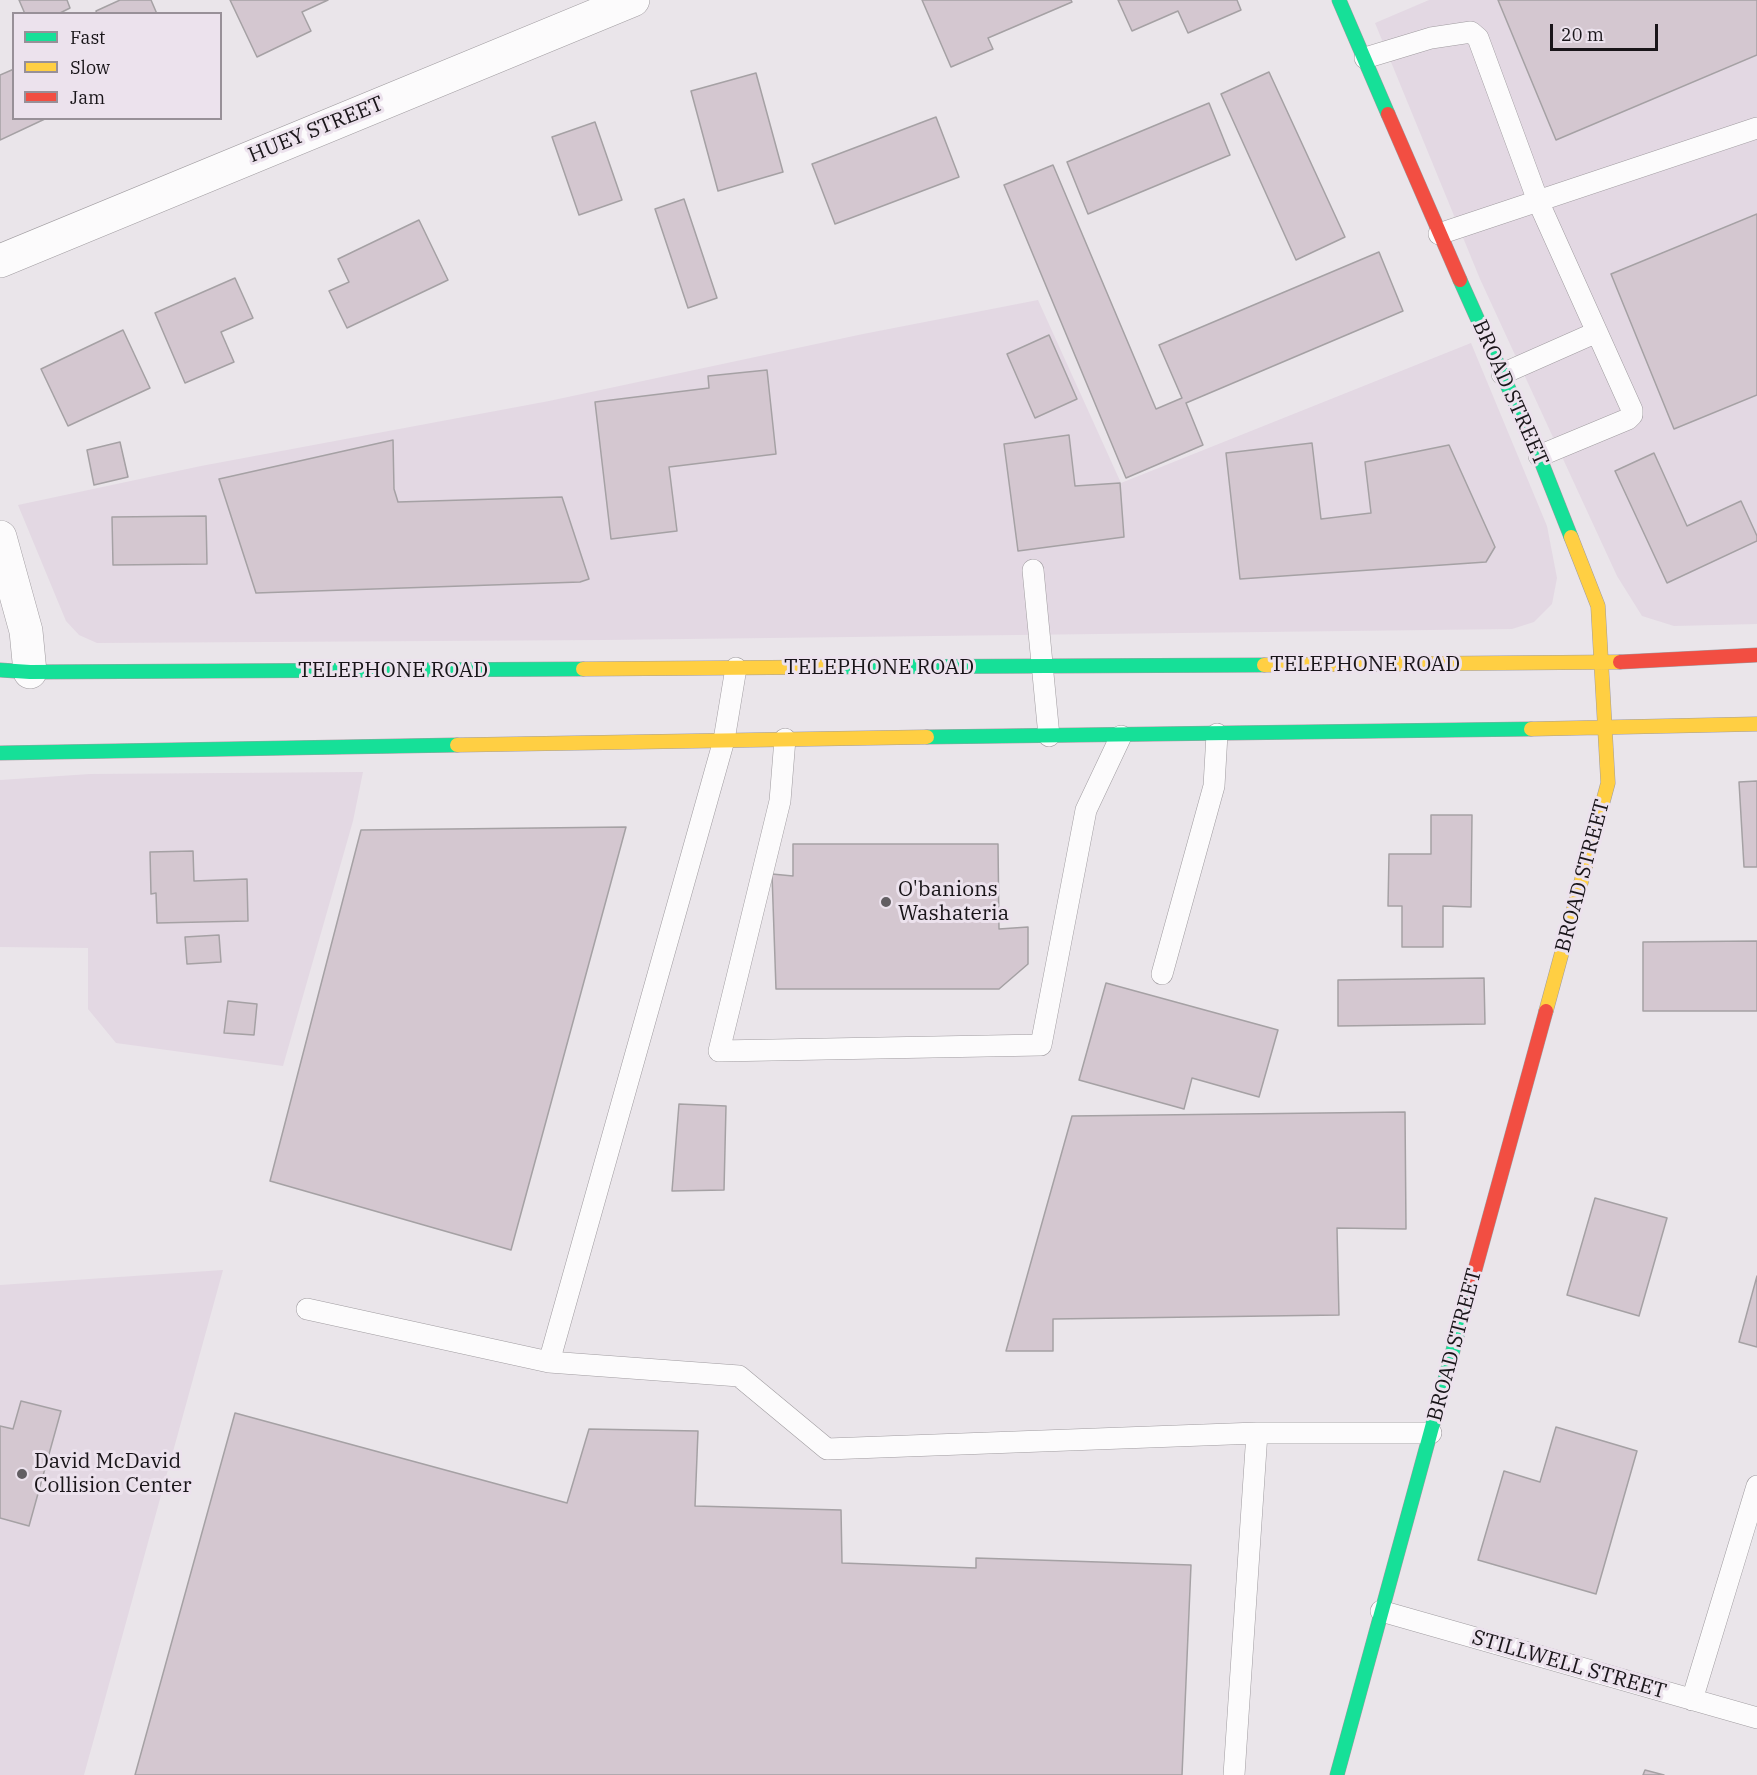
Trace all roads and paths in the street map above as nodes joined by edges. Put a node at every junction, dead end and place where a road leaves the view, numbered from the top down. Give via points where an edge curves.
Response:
1 (633, 0) edge
2 (1339, 0) edge
3 (1365, 58) junction
4 (1757, 128) edge
5 (1538, 201) junction
6 (1439, 234) junction
7 (0, 261) edge
8 (1597, 332) junction
9 (1502, 374) junction
10 (1539, 456) junction
11 (2, 548) edge
12 (1034, 570) dead end
13 (1757, 655) edge
14 (1601, 663) junction
15 (1044, 667) junction
16 (736, 669) junction
17 (10, 673) edge
18 (1757, 724) edge
19 (1605, 728) junction
20 (1217, 734) junction
21 (1049, 736) junction
22 (1121, 736) junction
23 (785, 739) junction
24 (724, 740) junction
25 (0, 753) edge
26 (1162, 974) dead end
27 (307, 1309) dead end
28 (549, 1362) junction
29 (1257, 1433) junction
30 (1431, 1433) junction
31 (1757, 1486) edge
32 (1381, 1611) junction
33 (1692, 1700) junction
34 (1757, 1718) edge
35 (1234, 1775) edge
36 (1337, 1775) edge

1 - 7 street, HUEY STREET
2 - 3 main road, BROAD STREET
3 - 5 lane via 1431,38 1475,34
3 - 6 main road, BROAD STREET
4 - 5 lane
5 - 6 lane
5 - 8 lane
6 - 9 main road, BROAD STREET
8 - 9 lane
8 - 10 lane via 1632,415
9 - 10 main road, BROAD STREET
10 - 14 main road, BROAD STREET via 1598,606
11 - 17 street via 26,631
12 - 15 lane
13 - 14 main road, TELEPHONE ROAD
14 - 15 main road, TELEPHONE ROAD
14 - 19 main road, BROAD STREET
15 - 16 main road, TELEPHONE ROAD
15 - 21 lane
16 - 17 main road, TELEPHONE ROAD
16 - 24 lane
18 - 19 main road
19 - 20 main road
19 - 30 main road, BROAD STREET via 1608,783
20 - 22 main road
20 - 26 lane via 1215,786
21 - 22 main road
21 - 23 main road
22 - 23 lane via 1086,810 1041,1045 719,1051 780,801
23 - 24 main road
24 - 25 main road
24 - 28 lane
27 - 28 lane
28 - 29 lane via 739,1376 827,1449
29 - 30 lane
29 - 35 lane
30 - 32 main road, BROAD STREET
31 - 33 lane
32 - 33 lane, STILLWELL STREET
32 - 36 main road, BROAD STREET
33 - 34 lane, STILLWELL STREET

